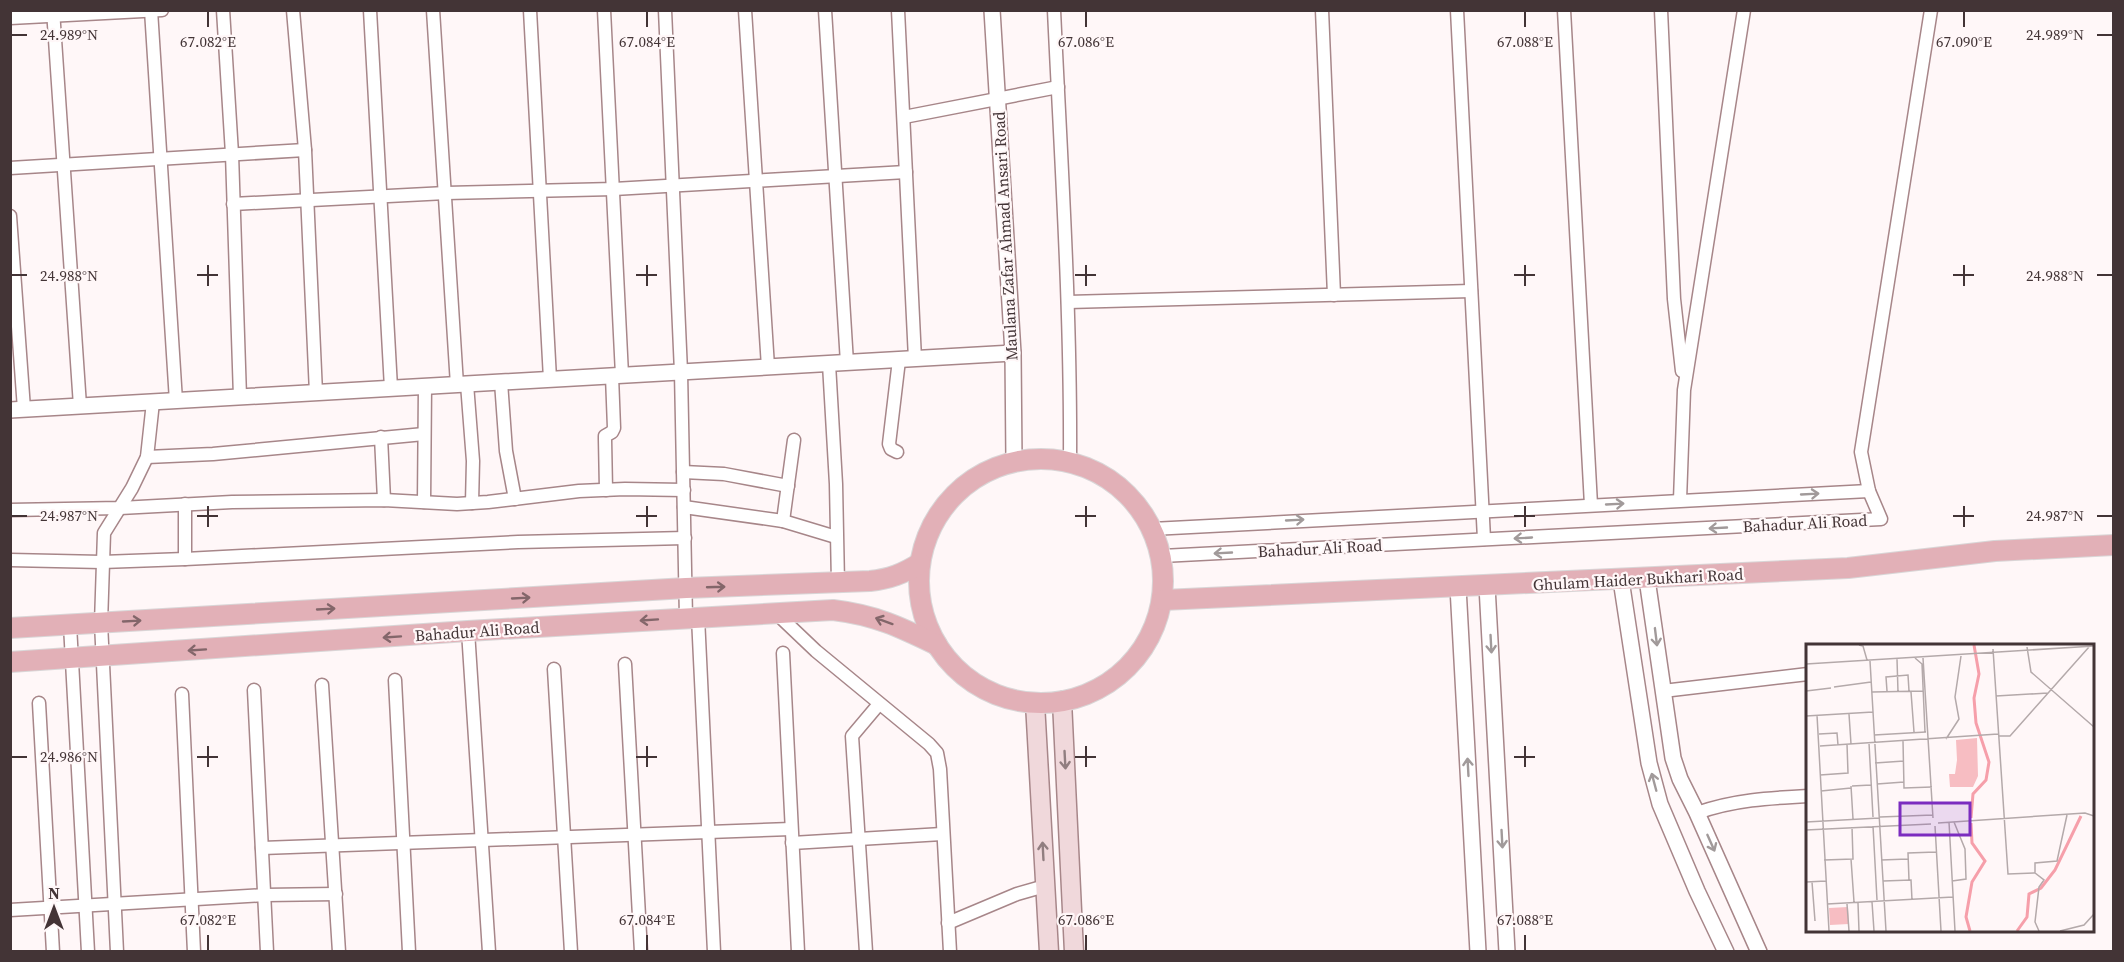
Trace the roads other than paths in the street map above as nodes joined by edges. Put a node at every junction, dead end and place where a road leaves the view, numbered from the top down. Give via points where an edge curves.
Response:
1 (162, 10) edge
2 (223, 10) edge
3 (293, 10) edge
4 (370, 10) edge
5 (433, 10) edge
6 (530, 10) edge
7 (604, 10) edge
8 (665, 10) edge
9 (745, 10) edge
10 (825, 10) edge
11 (898, 10) edge
12 (992, 10) edge
13 (1054, 10) edge
14 (1322, 10) edge
15 (1457, 10) edge
16 (1564, 10) edge
17 (1660, 10) edge
18 (1744, 10) edge
19 (1931, 10) edge
20 (151, 11) edge
21 (53, 14) edge
22 (10, 18) edge
23 (1058, 87) junction
24 (997, 98) junction
25 (904, 117) junction
26 (305, 150) junction
27 (232, 154) junction
28 (160, 159) junction
29 (64, 164) junction
30 (10, 168) edge
31 (906, 172) junction
32 (835, 176) junction
33 (756, 180) junction
34 (673, 185) junction
35 (614, 189) junction
36 (540, 192) junction
37 (446, 194) junction
38 (381, 196) junction
39 (307, 200) junction
40 (233, 204) junction
41 (10, 216) edge
42 (11, 241) edge
43 (1471, 291) junction
44 (1334, 295) junction
45 (1068, 302) junction
46 (1013, 353) junction
47 (915, 359) junction
48 (899, 360) junction
49 (847, 363) junction
50 (829, 364) junction
51 (768, 367) junction
52 (681, 372) junction
53 (617, 376) junction
54 (550, 379) junction
55 (501, 382) junction
56 (462, 384) junction
57 (425, 386) junction
58 (391, 388) junction
59 (1684, 390) junction
60 (316, 393) junction
61 (240, 397) junction
62 (176, 400) junction
63 (153, 402) junction
64 (80, 406) junction
65 (17, 409) edge
66 (424, 435) junction
67 (381, 437) junction
68 (794, 440) dead end
69 (897, 452) dead end
70 (147, 457) junction
71 (1014, 461) junction
72 (1070, 462) junction
73 (683, 472) junction
74 (788, 486) junction
75 (606, 490) junction
76 (684, 490) junction
77 (1869, 491) junction
78 (515, 499) junction
79 (384, 500) junction
80 (1680, 500) junction
81 (424, 502) junction
82 (472, 503) junction
83 (184, 504) junction
84 (1591, 505) junction
85 (684, 507) junction
86 (120, 508) junction
87 (10, 510) edge
88 (1483, 510) junction
89 (783, 521) junction
90 (1152, 529) junction
91 (836, 537) junction
92 (685, 538) junction
93 (1484, 540) junction
94 (2114, 545) edge
95 (1162, 556) junction
96 (185, 559) junction
97 (10, 560) edge
98 (102, 562) junction
99 (920, 563) junction
100 (1647, 579) junction
101 (1622, 580) junction
102 (838, 583) junction
103 (1487, 586) junction
104 (1458, 587) junction
105 (687, 588) junction
106 (1162, 600) junction
107 (775, 612) junction
108 (692, 617) junction
109 (101, 623) junction
110 (70, 625) junction
111 (10, 628) edge
112 (468, 631) junction
113 (937, 645) junction
114 (783, 653) dead end
115 (103, 657) junction
116 (72, 658) junction
117 (10, 662) edge
118 (625, 664) dead end
119 (554, 669) dead end
120 (1806, 674) edge
121 (395, 680) dead end
122 (322, 685) dead end
123 (254, 690) dead end
124 (1663, 691) junction
125 (182, 694) dead end
126 (1062, 701) junction
127 (1035, 702) junction
128 (39, 703) dead end
129 (879, 704) junction
130 (1806, 796) edge
131 (1697, 813) junction
132 (791, 829) junction
133 (708, 832) junction
134 (634, 834) junction
135 (942, 834) junction
136 (564, 837) junction
137 (482, 840) junction
138 (859, 840) junction
139 (404, 843) junction
140 (792, 843) junction
141 (332, 846) junction
142 (262, 848) junction
143 (1045, 886) junction
144 (336, 894) junction
145 (265, 895) junction
146 (192, 899) junction
147 (85, 904) junction
148 (115, 904) junction
149 (50, 908) junction
150 (10, 910) edge
151 (948, 923) junction
152 (53, 951) edge
153 (88, 951) edge
154 (117, 951) edge
155 (194, 951) edge
156 (267, 951) edge
157 (339, 951) edge
158 (409, 951) edge
159 (489, 951) edge
160 (571, 951) edge
161 (640, 951) edge
162 (714, 951) edge
163 (798, 951) edge
164 (866, 951) edge
165 (950, 951) edge
166 (1049, 951) edge
167 (1074, 951) edge
168 (1478, 951) edge
169 (1507, 951) edge
170 (1726, 951) edge
171 (1759, 951) edge

1 - 20 street
2 - 27 street
3 - 26 street
4 - 38 street
5 - 37 street
6 - 36 street
7 - 35 street
8 - 34 street
9 - 33 street
10 - 32 street
11 - 25 street
12 - 24 street, Maulana Zafar Ahmad Ansari Road
13 - 23 street
14 - 44 street
15 - 43 street
16 - 84 street
17 - 59 street via 1674,299
18 - 59 street
19 - 77 street via 1861,452
20 - 21 street
20 - 28 street
21 - 22 street
21 - 29 street
23 - 24 street
23 - 45 street
24 - 25 street
24 - 46 street, Maulana Zafar Ahmad Ansari Road
25 - 31 street
26 - 27 street
26 - 39 street
27 - 28 street
27 - 40 street
28 - 29 street
28 - 62 street
29 - 30 street
29 - 64 street
31 - 32 street
31 - 47 street
32 - 33 street
32 - 49 street
33 - 34 street
33 - 51 street
34 - 35 street
34 - 52 street
35 - 36 street
35 - 53 street
36 - 37 street
36 - 54 street
37 - 38 street
37 - 56 street
38 - 39 street
38 - 58 street
39 - 40 street
39 - 60 street
40 - 61 street
41 - 42 street
42 - 65 street
43 - 44 street
43 - 88 street
44 - 45 street
45 - 72 street
46 - 47 street
46 - 71 street, Maulana Zafar Ahmad Ansari Road
47 - 48 street
48 - 49 street
48 - 69 street via 890,444
49 - 50 street
50 - 51 street
50 - 91 street
51 - 52 street
52 - 53 street
52 - 73 street
53 - 54 street
53 - 75 street via 614,428 605,436
54 - 55 street
55 - 56 street
55 - 78 street via 506,451
56 - 57 street
56 - 82 street via 473,461
57 - 58 street
57 - 66 street
58 - 60 street
59 - 80 street
60 - 61 street
61 - 62 street
62 - 63 street
63 - 64 street
63 - 70 street
64 - 65 street
66 - 67 street
66 - 81 street
67 - 70 street
67 - 79 street
68 - 74 street
70 - 86 street
71 - 72 main road
71 - 99 main road via 983,473 951,498 936,517
72 - 90 main road via 1119,486
73 - 74 street via 724,474
73 - 76 street
74 - 89 street
75 - 76 street
75 - 78 street
76 - 85 street
80 -> 77 street, Bahadur Ali Road
77 -> 93 street, Bahadur Ali Road via 1881,519
78 - 82 street
79 - 81 street
79 - 83 street
84 -> 80 street, Bahadur Ali Road
81 - 82 street
83 - 86 street
83 - 96 street
84 - 88 street, Bahadur Ali Road
85 - 89 street
85 - 92 street
86 - 87 street
86 - 98 street via 104,533
90 -> 88 street, Bahadur Ali Road
88 - 93 street
89 - 91 street
90 - 95 main road
91 - 102 street
92 - 96 street via 507,542
92 - 105 street
93 -> 95 street, Bahadur Ali Road
94 - 100 main road, Ghulam Haider Bukhari Road via 1995,551 1848,568
95 - 106 main road
96 - 98 street
97 - 98 street
98 - 109 street
99 - 102 main road, Bahadur Ali Road via 888,579
99 - 113 main road via 923,614
100 - 101 main road, Ghulam Haider Bukhari Road
100 -> 124 street
101 - 103 main road, Ghulam Haider Bukhari Road
170 -> 101 street via 1660,804 1649,763
105 -> 102 main road, Bahadur Ali Road
103 - 104 main road, Ghulam Haider Bukhari Road
103 -> 169 street
104 - 106 main road, Ghulam Haider Bukhari Road
168 -> 104 street
105 - 108 street
109 -> 105 main road, Bahadur Ali Road
106 - 126 main road via 1153,633 1134,660 1095,690
107 - 108 main road, Bahadur Ali Road
113 -> 107 main road, Bahadur Ali Road via 897,625 859,613
107 - 129 street
108 -> 112 main road, Bahadur Ali Road
108 - 133 street
109 - 110 main road, Bahadur Ali Road
109 - 115 street
110 - 111 main road, Bahadur Ali Road
110 - 116 street
112 -> 115 main road, Bahadur Ali Road
112 - 137 street
113 - 127 main road via 959,671 987,690 1018,701
114 - 132 street
115 - 116 main road, Bahadur Ali Road
115 - 148 street
116 - 117 main road, Bahadur Ali Road
116 - 147 street
118 - 134 street
119 - 136 street
120 - 124 street
121 - 139 street
122 - 141 street
123 - 142 street
124 - 131 street via 1673,758
125 - 146 street
126 - 127 main road
126 -> 167 main road
143 -> 127 main road
128 - 149 street
129 - 135 street via 937,753
129 - 138 street via 852,736
130 - 131 street via 1745,800
131 -> 171 street
132 - 133 street
132 - 140 street
133 - 134 street
133 - 162 street
134 - 136 street
134 - 161 street
135 - 138 street
135 - 151 street
136 - 137 street
136 - 160 street
137 - 139 street
137 - 159 street
138 - 140 street
138 - 164 street
139 - 141 street
139 - 158 street
140 - 163 street
141 - 142 street
141 - 144 street
142 - 145 street
143 - 151 street
143 - 166 main road
144 - 145 street
144 - 157 street
145 - 146 street
145 - 156 street
146 - 148 street
146 - 155 street
147 - 148 street
147 - 149 street
147 - 153 street
148 - 154 street
149 - 150 street
149 - 152 street
151 - 165 street

